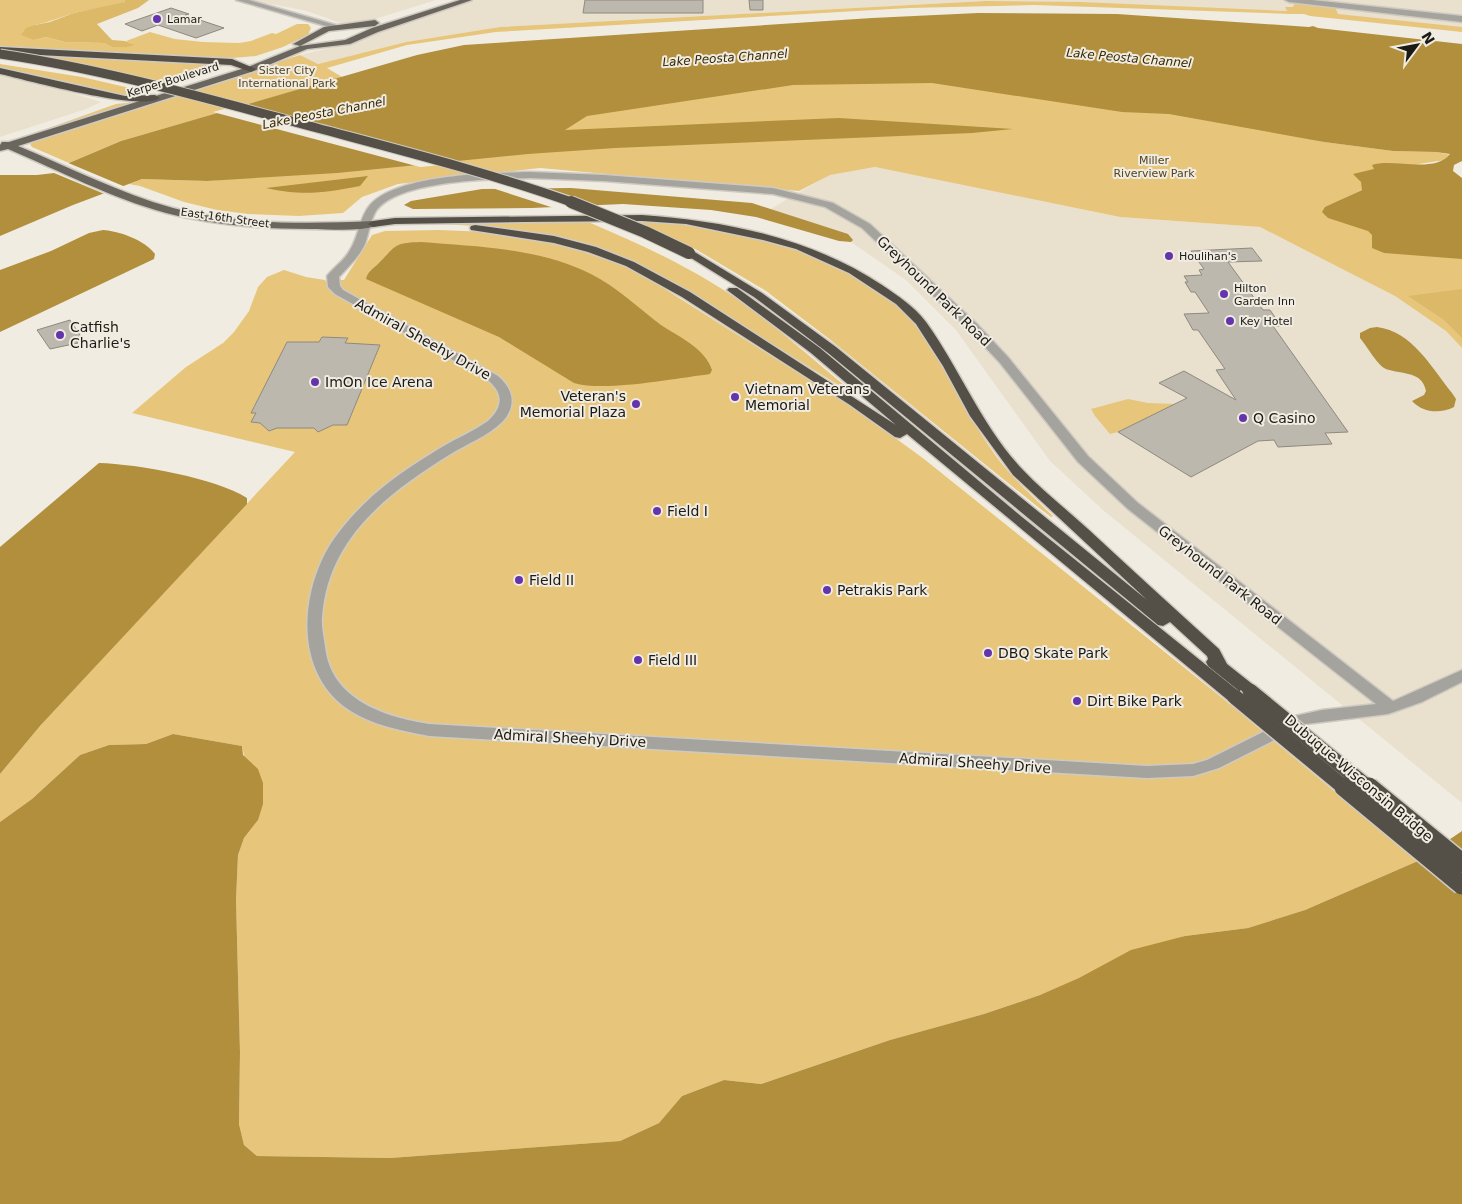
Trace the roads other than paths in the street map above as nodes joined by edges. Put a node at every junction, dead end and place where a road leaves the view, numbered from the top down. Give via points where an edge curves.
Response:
1 (240, 0) edge
2 (443, 0) edge
3 (468, 0) edge
4 (1289, 0) edge
5 (1462, 19) edge
6 (314, 20) junction
7 (341, 27) junction
8 (317, 33) junction
9 (357, 37) junction
10 (328, 44) junction
11 (0, 50) edge
12 (0, 54) edge
13 (0, 61) edge
14 (240, 63) junction
15 (251, 68) junction
16 (0, 71) edge
17 (155, 98) junction
18 (125, 99) junction
19 (110, 100) junction
20 (2, 144) edge
21 (369, 224) junction
22 (683, 255) junction
23 (998, 505) junction
24 (1221, 668) junction
25 (1462, 675) edge
26 (1242, 694) junction
27 (1390, 707) junction
28 (1462, 863) edge
29 (1462, 886) edge

1 - 6 street
2 - 7 main road, Kerper Boulevard via 376,23
3 - 9 main road, Kerper Boulevard
4 - 5 street
6 - 7 street
6 - 8 street via 318,24
7 - 8 main road, Kerper Boulevard
7 - 9 main road via 356,30
8 - 10 main road via 314,38
8 - 14 main road, Kerper Boulevard
9 - 10 main road, Kerper Boulevard
10 - 15 main road, Kerper Boulevard via 305,47
11 - 14 highway
12 - 22 highway, bridge via 149,82 517,183 602,213
13 - 22 highway via 136,86 506,187
14 - 15 highway
14 - 18 main road, Kerper Boulevard
15 - 17 main road, Kerper Boulevard
16 - 19 highway via 78,88
17 - 18 highway
17 - 20 main road, Kerper Boulevard
18 - 19 main road, Kerper Boulevard
19 - 20 main road, Kerper Boulevard
20 - 21 main road, East 16th Street via 126,194 197,217 280,225
21 - 23 highway via 472,228 522,234 579,246 630,264 863,408 969,488
21 - 24 highway via 513,219 686,221 800,247 853,271 900,302 920,322 976,416 1018,472 1213,654
21 - 27 street, Greyhound Park Road via 370,212 378,203 412,188 460,179 529,174 773,191 815,200 844,212 877,236 972,326 1004,360 1083,459 1132,506
21 - 27 street, Admiral Sheehy Drive via 349,261 333,276 334,288 489,375 505,389 507,398 504,412 490,425 417,467 370,505 337,545 325,570 315,608 319,657 334,688 364,712 402,726 429,730 1147,772 1193,770 1212,764 1314,716
22 - 23 highway via 779,322
22 - 24 highway via 758,295 832,350
23 - 26 highway
24 - 26 highway
25 - 27 street, Admiral Sheehy Drive via 1410,701
26 - 28 highway, Dubuque-Wisconsin Bridge, bridge
26 - 29 highway, Dubuque-Wisconsin Bridge, bridge

